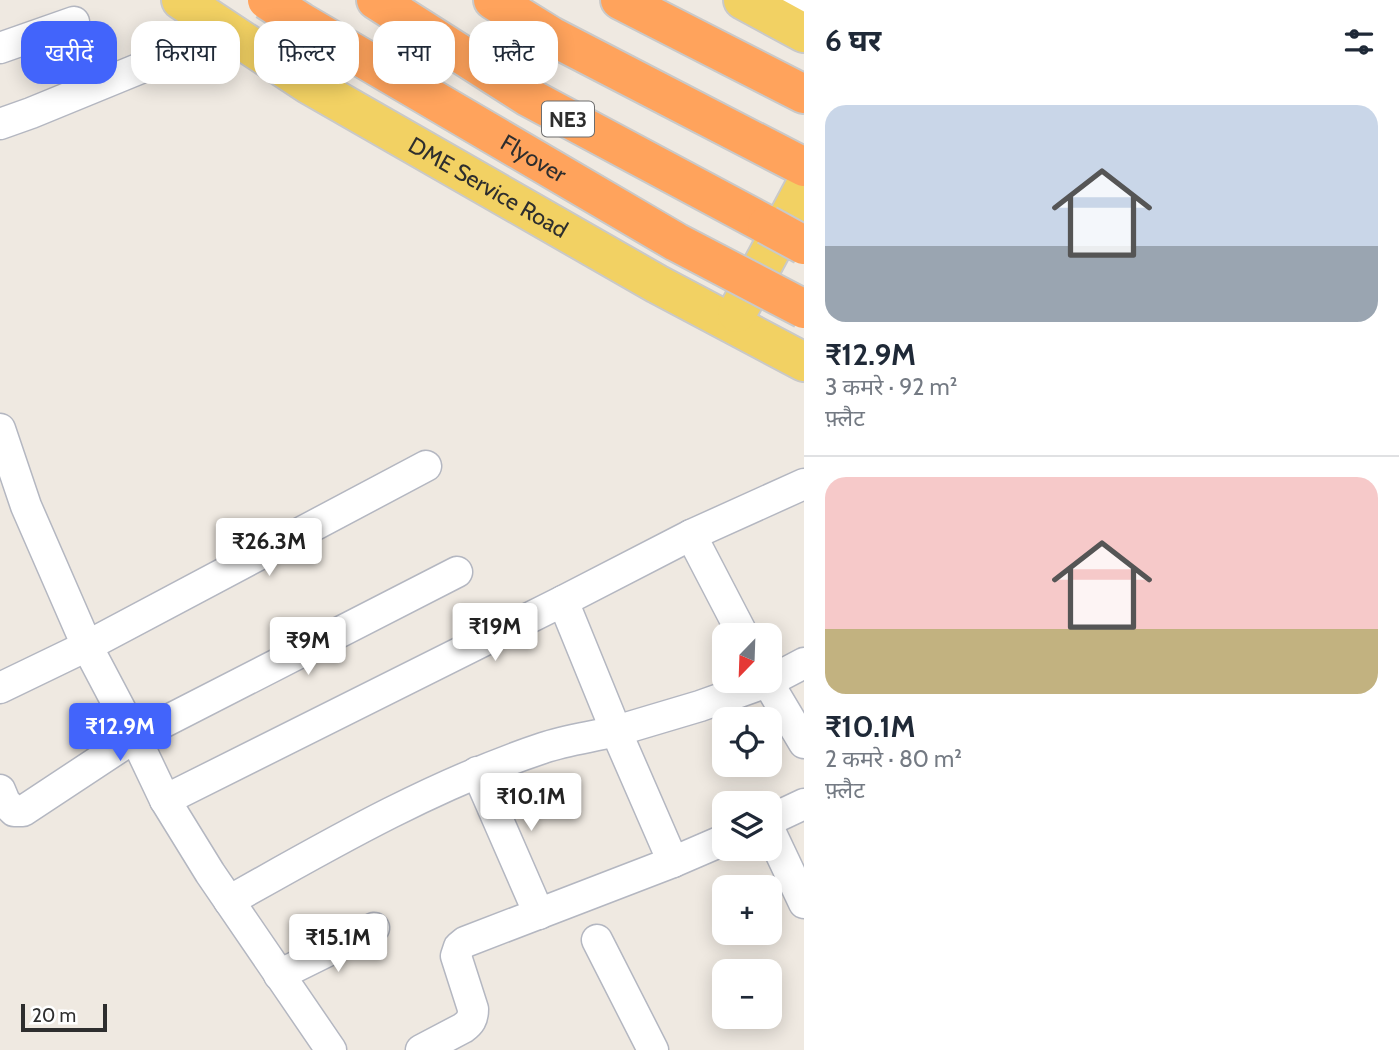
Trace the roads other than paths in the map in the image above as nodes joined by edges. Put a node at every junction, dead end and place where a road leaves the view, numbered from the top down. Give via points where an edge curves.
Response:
1 (181, 0) edge
2 (267, 0) edge
3 (376, 0) edge
4 (494, 0) edge
5 (620, 0) edge
6 (743, 0) edge
7 (789, 0) edge
8 (804, 8) edge
9 (804, 33) edge
10 (21, 41) edge
11 (0, 48) edge
12 (131, 72) edge
13 (804, 94) edge
14 (0, 124) edge
15 (803, 174) edge
16 (804, 245) edge
17 (804, 307) edge
18 (732, 324) junction
19 (793, 357) edge
20 (0, 429) edge
21 (426, 466) dead end
22 (804, 484) edge
23 (691, 535) junction
24 (457, 572) dead end
25 (563, 601) junction
26 (737, 623) edge
27 (87, 646) junction
28 (804, 663) edge
29 (782, 674) edge
30 (0, 688) edge
31 (735, 693) edge
32 (775, 693) edge
33 (616, 731) junction
34 (135, 737) junction
35 (804, 743) edge
36 (477, 772) junction
37 (0, 790) edge
38 (165, 800) junction
39 (804, 804) edge
40 (782, 814) edge
41 (712, 845) edge
42 (782, 856) edge
43 (673, 862) junction
44 (229, 901) junction
45 (804, 903) edge
46 (539, 914) junction
47 (374, 928) dead end
48 (597, 940) dead end
49 (279, 975) junction
50 (331, 1050) edge
51 (421, 1050) edge
52 (653, 1050) edge

1 - 18 main road, DME Service Road via 308,83
2 - 17 highway, Flyover, bridge via 676,242
3 - 16 highway, NE3, bridge via 528,97
4 - 15 highway
5 - 13 highway
6 - 9 main road
7 - 8 street
10 - 11 street
12 - 14 street
15 - 18 main road
17 - 19 main road via 792,327
18 - 19 main road, DME Service Road
20 - 27 street via 26,506
21 - 27 street
22 - 23 street
23 - 25 street
23 - 26 street
24 - 34 street
25 - 33 street
25 - 38 street
27 - 30 street
27 - 34 street
28 - 29 street
31 - 33 street
32 - 35 street
33 - 36 street via 545,747
33 - 43 street
34 - 37 street via 23,811 14,811
34 - 38 street
36 - 44 street via 396,810
36 - 46 street
38 - 44 street
39 - 40 street
41 - 43 street
42 - 45 street
43 - 46 street
44 - 49 street
46 - 51 street via 459,947 456,956 473,1017 463,1028
47 - 49 street
48 - 52 street
49 - 50 street

